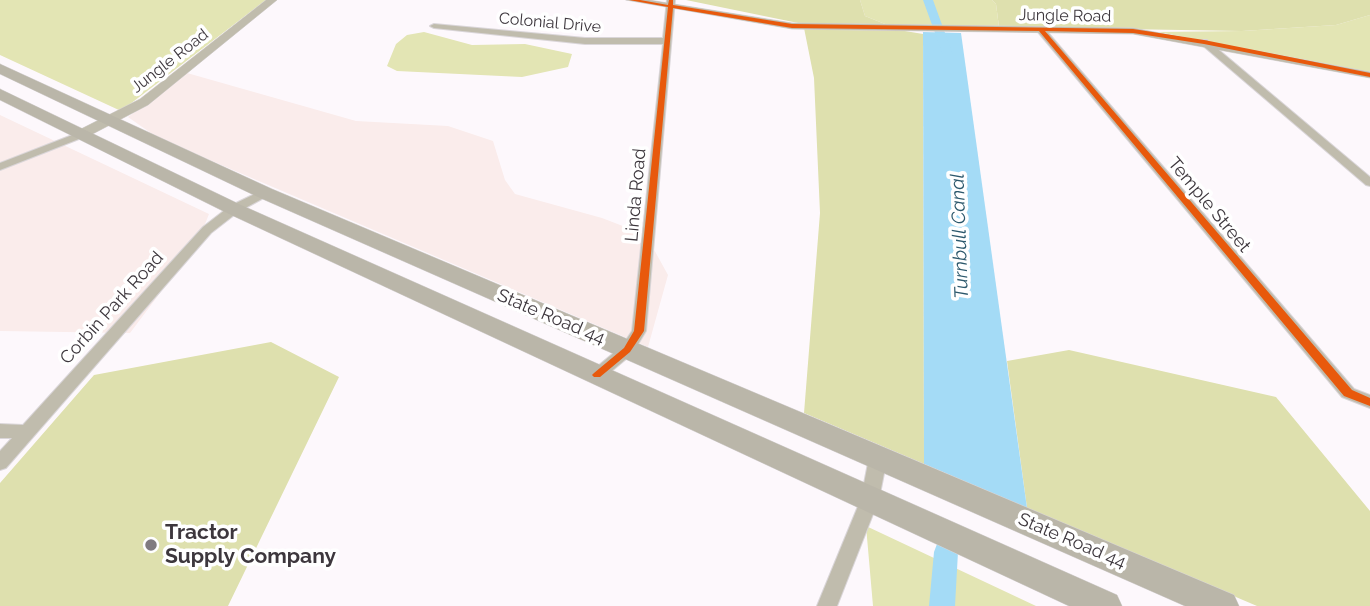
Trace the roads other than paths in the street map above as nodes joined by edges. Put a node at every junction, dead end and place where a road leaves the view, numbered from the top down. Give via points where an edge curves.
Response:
1 (272, 0) edge
2 (631, 0) edge
3 (671, 4) edge
4 (434, 26) dead end
5 (1041, 30) junction
6 (665, 41) junction
7 (1204, 42) junction
8 (0, 68) edge
9 (1370, 75) edge
10 (0, 94) edge
11 (110, 122) junction
12 (80, 135) junction
13 (0, 167) edge
14 (1370, 183) edge
15 (265, 193) junction
16 (234, 209) junction
17 (627, 350) junction
18 (597, 375) junction
19 (1363, 400) edge
20 (0, 431) edge
21 (28, 432) junction
22 (878, 457) junction
23 (0, 463) edge
24 (870, 499) junction
25 (827, 606) edge
26 (1105, 606) edge
27 (1222, 606) edge

1 - 11 street, Jungle Road via 144,103
2 - 3 street, Jungle Road
3 - 5 street, Jungle Road via 792,26
3 - 6 street, Linda Road
4 - 6 street, Colonial Drive via 585,41
5 - 7 street, Jungle Road via 1132,31
5 - 19 street, Temple Street via 1348,393
6 - 17 street, Linda Road via 642,312 639,331
7 - 9 street, Jungle Road
7 - 14 street
8 - 11 main road, State Road 44
10 - 12 main road, State Road 44
11 - 12 street, Jungle Road
11 - 15 main road, State Road 44
12 - 13 street
12 - 16 main road, State Road 44
15 - 16 street, Corbin Park Road
15 - 17 main road, State Road 44
16 - 18 main road, State Road 44
16 - 21 street, Corbin Park Road via 207,230
17 - 18 street, Linda Road
17 - 22 main road, State Road 44
18 - 24 main road, State Road 44
20 - 21 street
21 - 23 street, Corbin Park Road
22 - 24 street
22 - 27 main road, State Road 44
24 - 25 street
24 - 26 main road, State Road 44

